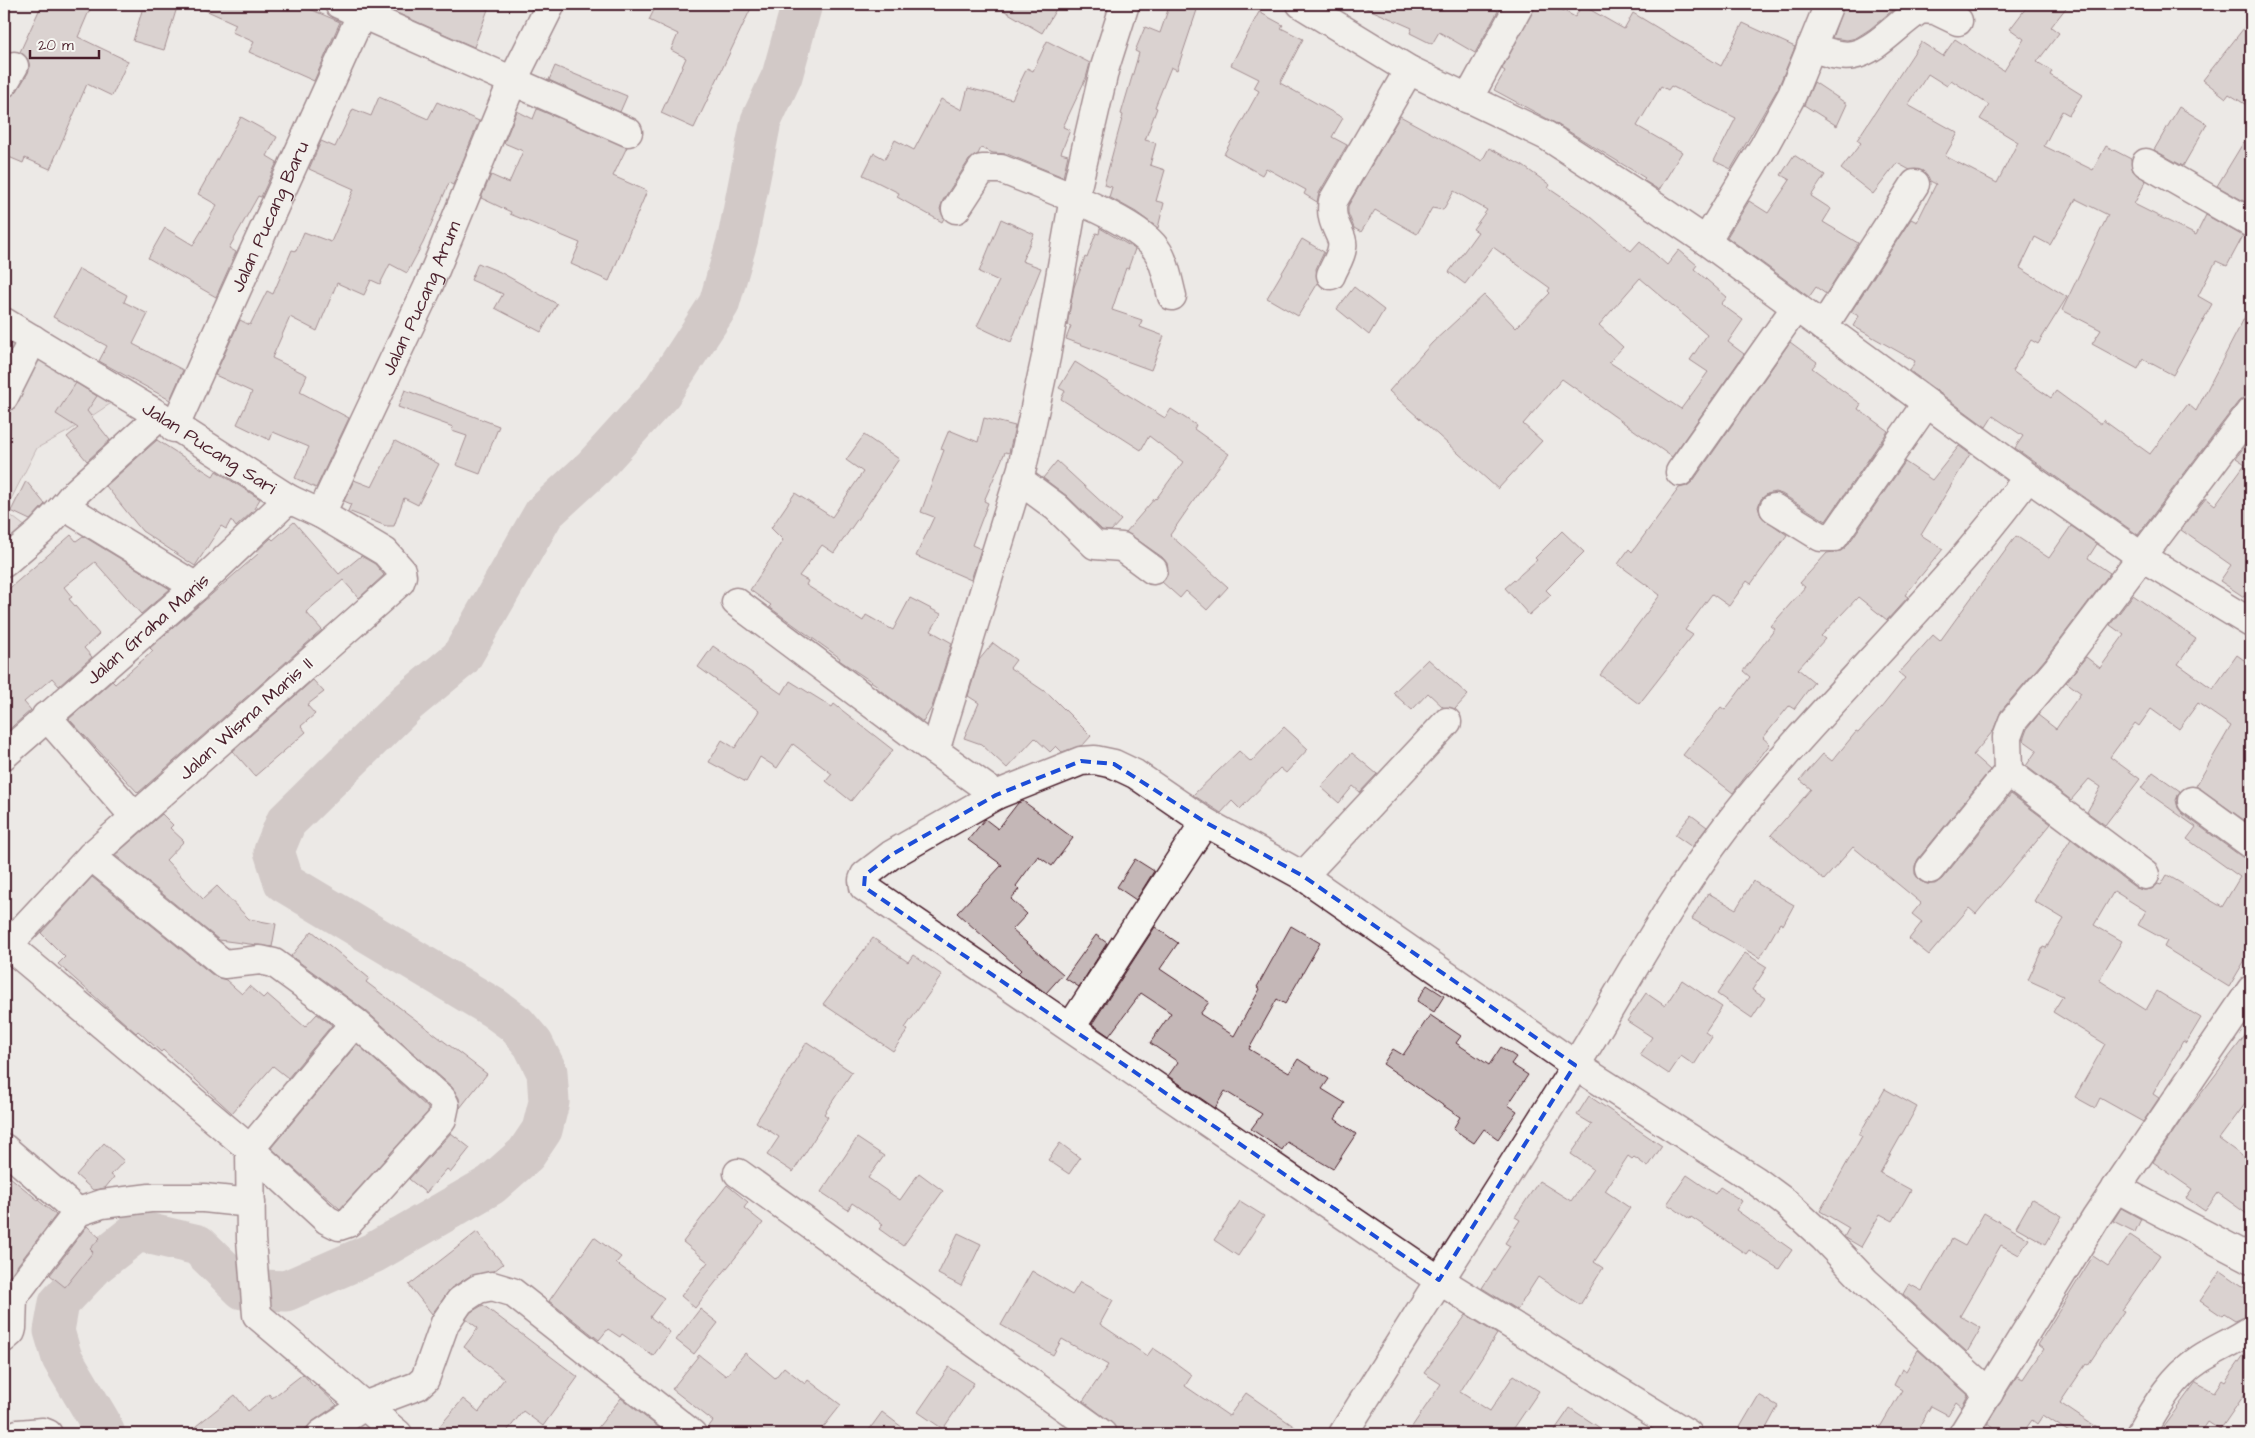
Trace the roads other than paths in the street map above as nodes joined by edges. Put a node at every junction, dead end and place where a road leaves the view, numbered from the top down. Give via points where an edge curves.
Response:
1 (551, 4) edge
2 (1125, 4) edge
3 (1301, 4) edge
4 (1520, 4) edge
5 (1829, 4) edge
6 (356, 7) edge
7 (1958, 21) dead end
8 (1811, 47) junction
9 (1409, 70) junction
10 (514, 80) junction
11 (1468, 100) junction
12 (628, 132) dead end
13 (2146, 163) dead end
14 (1914, 184) dead end
15 (1074, 200) junction
16 (956, 210) dead end
17 (2251, 223) edge
18 (1706, 241) junction
19 (1331, 275) dead end
20 (1172, 296) dead end
21 (1796, 308) junction
22 (4, 322) edge
23 (1823, 327) junction
24 (33, 339) junction
25 (5, 390) edge
26 (1926, 404) junction
27 (2251, 411) edge
28 (167, 422) junction
29 (1680, 472) dead end
30 (2028, 477) junction
31 (1018, 479) junction
32 (289, 499) junction
33 (64, 506) junction
34 (1774, 508) dead end
35 (321, 514) junction
36 (2142, 557) junction
37 (4, 563) edge
38 (1153, 570) dead end
39 (400, 582) joint
40 (196, 587) junction
41 (736, 602) dead end
42 (2251, 623) edge
43 (46, 716) junction
44 (1447, 722) dead end
45 (935, 751) junction
46 (4, 755) edge
47 (2008, 772) junction
48 (996, 795) junction
49 (2192, 801) dead end
50 (135, 817) junction
51 (1205, 822) junction
52 (2251, 844) edge
53 (91, 856) junction
54 (1930, 869) dead end
55 (2146, 875) dead end
56 (1303, 876) junction
57 (6, 943) edge
58 (2248, 1004) edge
59 (355, 1022) junction
60 (1072, 1027) junction
61 (1575, 1065) junction
62 (4, 1148) edge
63 (250, 1149) junction
64 (738, 1173) dead end
65 (2116, 1188) junction
66 (251, 1203) junction
67 (78, 1212) junction
68 (2251, 1259) edge
69 (1440, 1280) junction
70 (8, 1293) edge
71 (2251, 1330) edge
72 (4, 1338) edge
73 (1989, 1393) junction
74 (366, 1405) junction
75 (18, 1434) edge
76 (48, 1434) edge
77 (320, 1434) edge
78 (398, 1434) edge
79 (692, 1434) edge
80 (1102, 1434) edge
81 (1343, 1434) edge
82 (1688, 1434) edge
83 (1963, 1434) edge
84 (2140, 1434) edge

1 - 10 street, Jalan Pucang Arum
2 - 15 street via 1105,66
3 - 9 street
4 - 11 street
5 - 8 street
6 - 10 street
6 - 28 street, Jalan Pucang Baru
7 - 8 street via 1936,10 1921,9 1864,51 1852,56
8 - 18 street via 1792,95
9 - 11 street
9 - 19 street via 1333,201 1333,225 1340,236 1342,248
10 - 12 street
10 - 35 street, Jalan Pucang Arum via 428,287
11 - 18 street via 1547,136
13 - 17 street
14 - 23 street
15 - 16 street via 989,167 976,176
15 - 20 street via 1115,218 1148,239 1158,250
15 - 31 street via 1046,357
18 - 21 street
21 - 23 street
21 - 29 street
22 - 24 street, Jalan Pucang Sari
23 - 26 street
24 - 25 street
24 - 28 street, Jalan Pucang Sari
26 - 30 street
26 - 34 street via 1834,537 1821,537
27 - 36 street
28 - 32 street, Jalan Pucang Sari
28 - 33 street via 73,495
30 - 36 street
30 - 61 street via 1925,601 1728,825 1648,941
31 - 38 street via 1056,507 1095,545 1122,547
31 - 45 street
32 - 35 street, Jalan Pucang Sari
32 - 40 street, Jalan Graha Manis
33 - 37 street
33 - 40 street
35 - 39 street, Jalan Pucang Sari via 385,552 401,570
36 - 42 street
36 - 47 street via 2011,726 2007,737
39 - 50 street, Jalan Wisma Manis II
40 - 43 street, Jalan Graha Manis
41 - 45 street
43 - 46 street, Jalan Graha Manis
43 - 50 street
44 - 56 street
45 - 48 street
47 - 54 street
47 - 55 street
48 - 51 street via 1081,761 1095,760 1114,764 1135,774
48 - 60 street via 891,855 865,875 862,880 864,887
49 - 52 street
50 - 53 street, Jalan Wisma Manis II
51 - 56 street
51 - 60 street
53 - 57 street, Jalan Wisma Manis II
53 - 59 street via 224,964 260,960 274,963
56 - 61 street
57 - 63 street
58 - 65 street
59 - 63 street
59 - 63 street via 442,1100 445,1105 442,1119 348,1222 339,1226 327,1220
60 - 69 street
61 - 69 street
61 - 73 street via 1786,1203 1866,1282
62 - 67 street
63 - 66 street
64 - 80 street
65 - 68 street
65 - 73 street
66 - 67 street via 204,1198 150,1198 102,1204
66 - 74 street via 257,1316
67 - 70 street
69 - 81 street
69 - 82 street
70 - 72 street via 12,1328
71 - 84 street via 2198,1360 2178,1377
73 - 83 street
74 - 77 street
74 - 78 street
74 - 79 street via 417,1386 425,1379 445,1323 460,1301 478,1289 492,1286 512,1292
75 - 76 street

